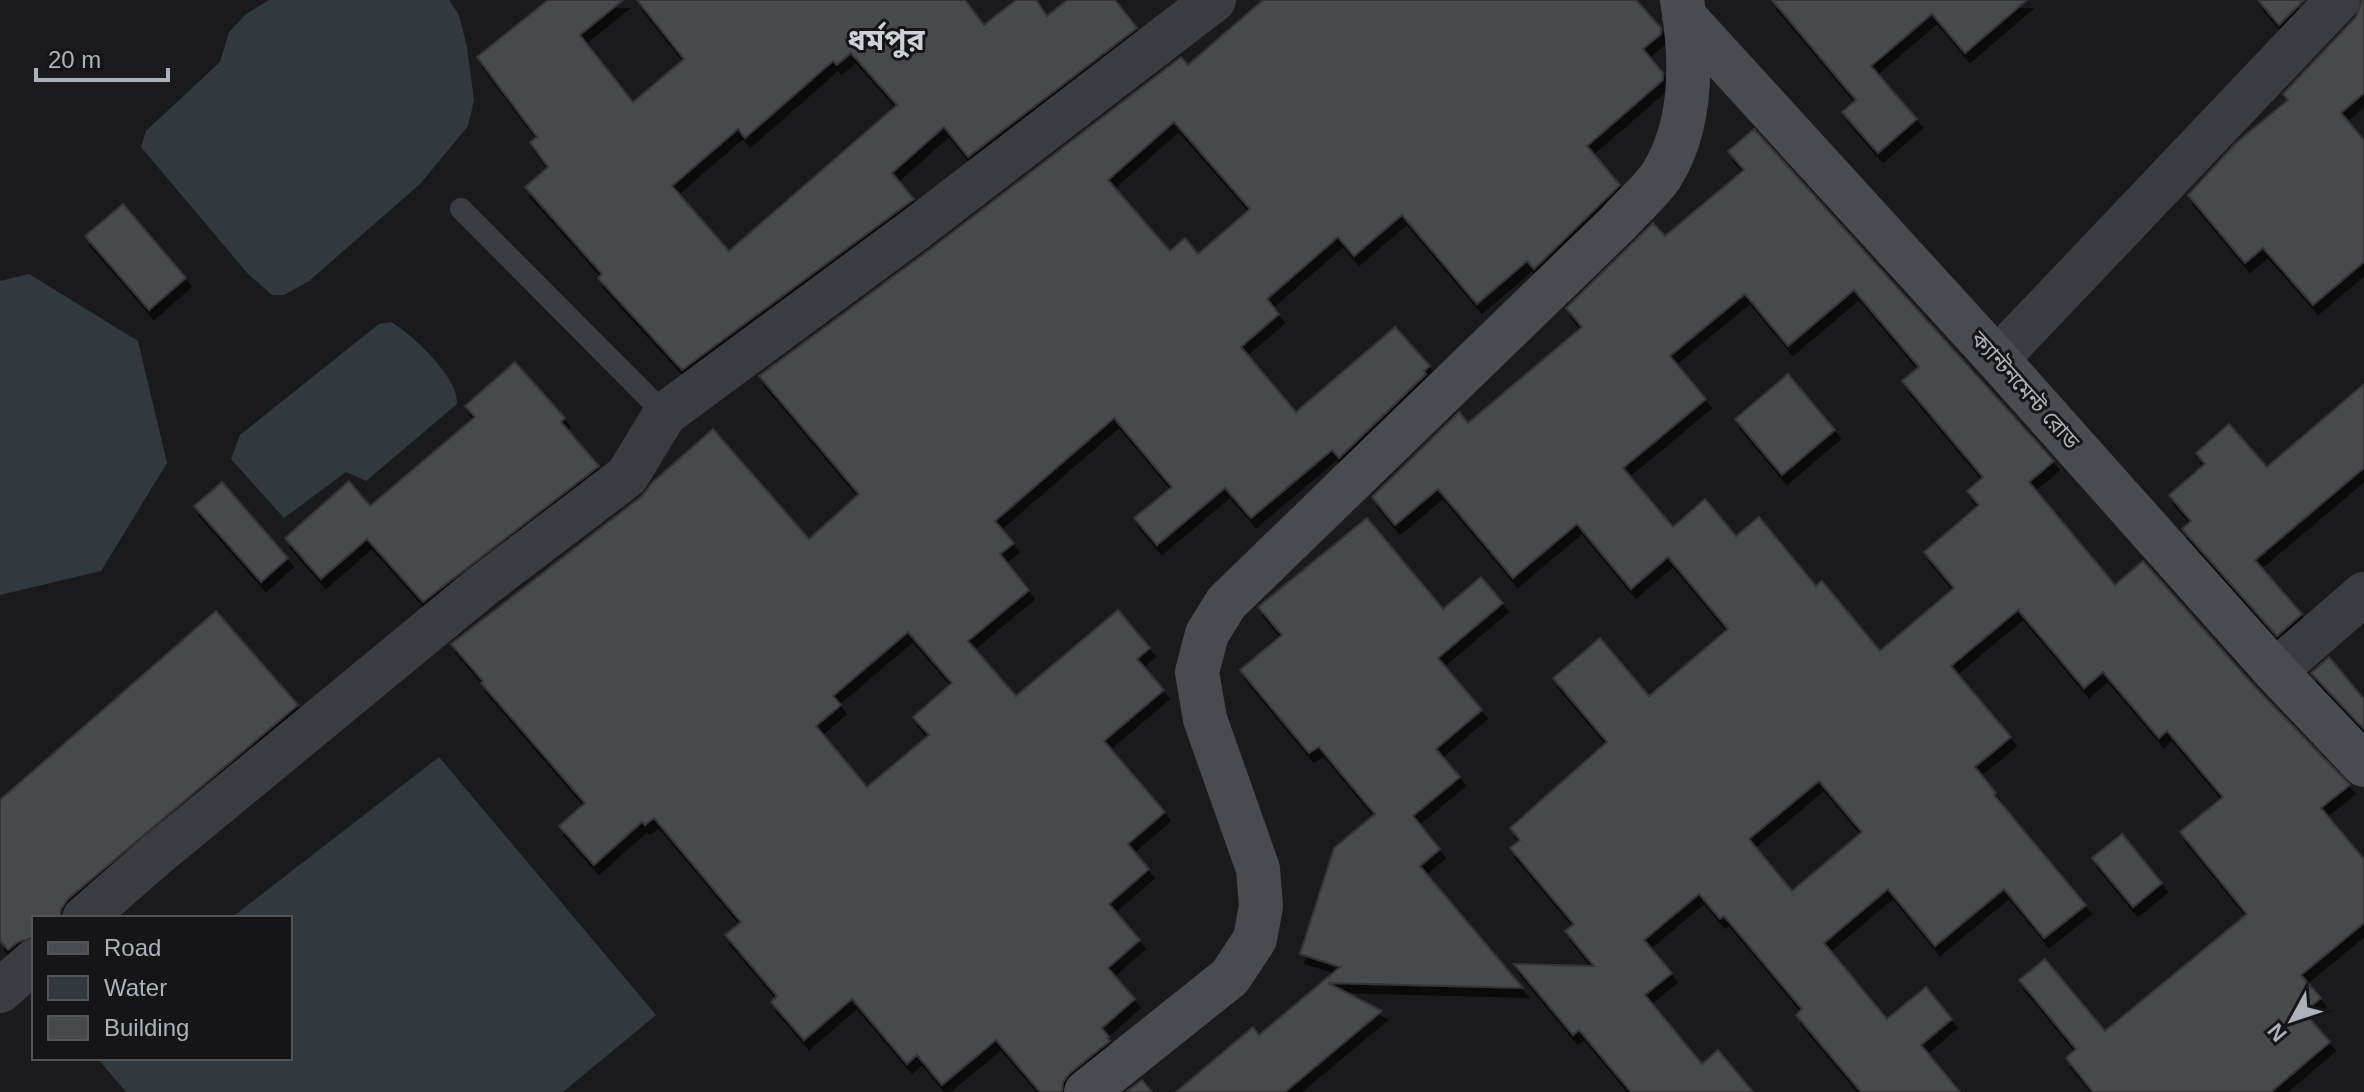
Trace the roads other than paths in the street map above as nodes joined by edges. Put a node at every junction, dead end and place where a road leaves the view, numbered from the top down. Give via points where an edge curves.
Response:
1 (1214, 0) edge
2 (2338, 0) edge
3 (1683, 8) edge
4 (461, 209) dead end
5 (1997, 359) junction
6 (665, 414) junction
7 (2364, 594) edge
8 (2275, 671) junction
9 (2364, 765) edge
10 (86, 916) edge
11 (32, 963) edge
12 (0, 991) edge
13 (1086, 1092) edge

1 - 6 street
2 - 5 street
3 - 5 main road, ক্যান্টনমেন্ট রোড
3 - 13 main road via 1690,78 1679,134 1660,176 1619,222 1226,603 1207,634 1197,672 1205,719 1258,869 1261,906 1255,939 1230,977
4 - 6 lane
5 - 8 main road, ক্যান্টনমেন্ট রোড
6 - 10 street via 627,476 469,597
7 - 8 street
8 - 9 main road, ক্যান্টনমেন্ট রোড
11 - 12 street

